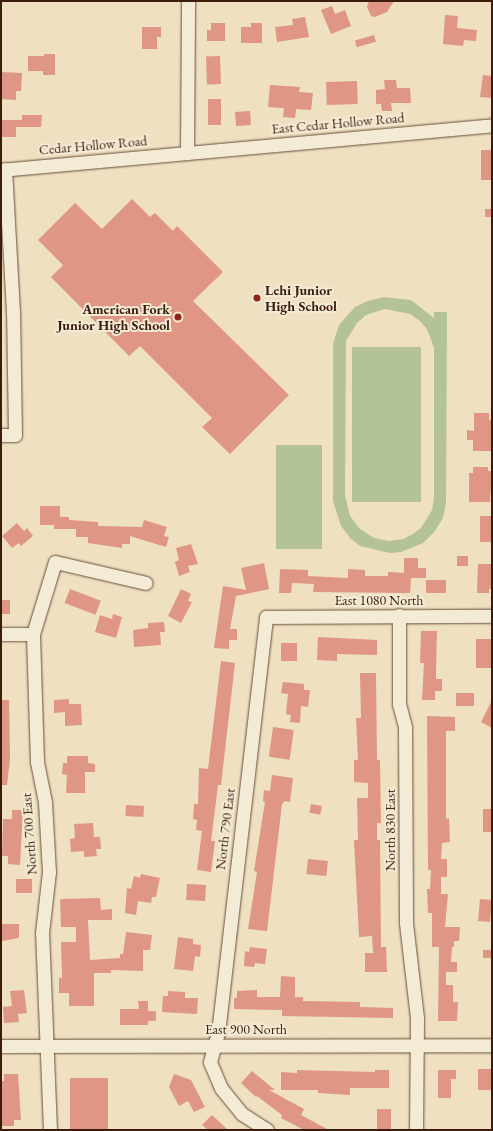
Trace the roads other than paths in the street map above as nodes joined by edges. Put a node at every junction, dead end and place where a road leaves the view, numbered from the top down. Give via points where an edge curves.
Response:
1 (188, 1) edge
2 (492, 125) edge
3 (187, 153) junction
4 (3, 169) edge
5 (1, 435) edge
6 (146, 583) dead end
7 (399, 615) junction
8 (492, 616) edge
9 (266, 617) joint
10 (1, 634) edge
11 (33, 634) junction
12 (217, 1045) junction
13 (416, 1045) junction
14 (492, 1045) edge
15 (1, 1046) edge
16 (47, 1046) junction
17 (50, 1130) edge
18 (267, 1130) edge
19 (416, 1130) edge

1 - 3 street
2 - 3 street, East Cedar Hollow Road
3 - 4 street, Cedar Hollow Road
4 - 5 street via 13,312 15,435
6 - 11 street, North 700 East via 56,562
7 - 8 street, East 1080 North
7 - 9 street, East 1080 North
7 - 13 street, North 830 East via 399,704 405,727 406,923 415,989
9 - 12 street, North 790 East
10 - 11 street
11 - 16 street, North 700 East via 37,762 45,802 49,872 42,933
12 - 13 street, East 900 North
12 - 16 street, East 900 North
12 - 18 street, North 790 East via 210,1062 221,1088 242,1114
13 - 14 street, East 900 North
13 - 19 street, North 830 East
15 - 16 street, East 900 North
16 - 17 street, North 700 East

